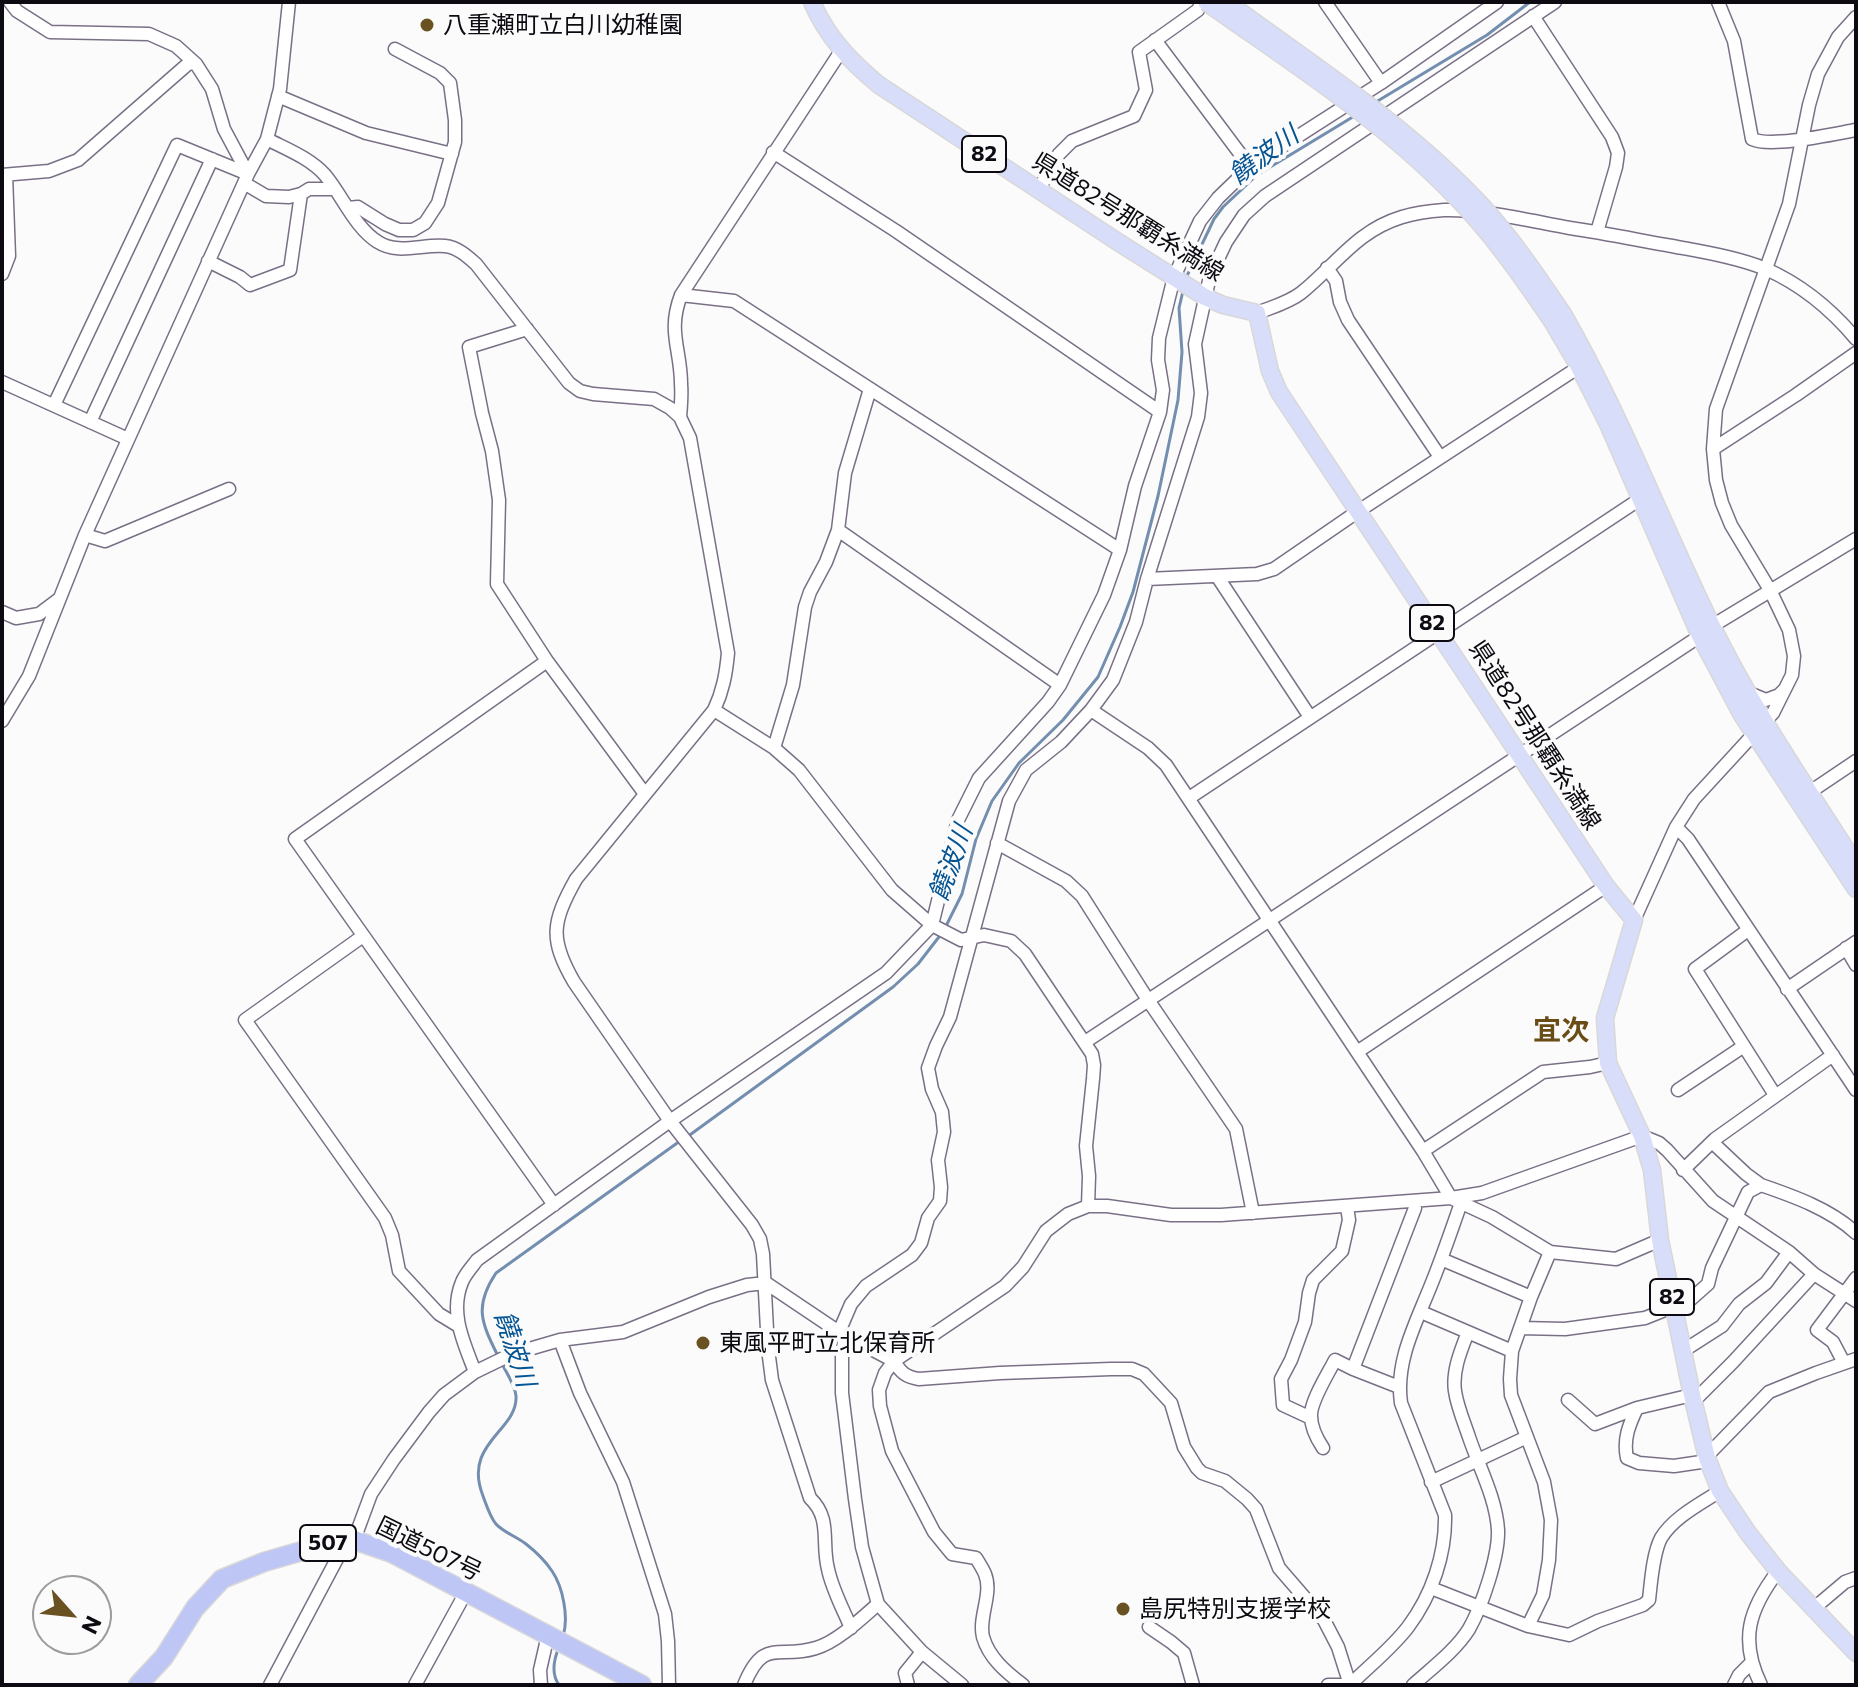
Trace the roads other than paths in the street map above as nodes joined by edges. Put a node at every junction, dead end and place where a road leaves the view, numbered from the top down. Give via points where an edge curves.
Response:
1 (10, 2) edge
2 (289, 2) edge
3 (812, 2) edge
4 (1204, 2) edge
5 (1227, 2) edge
6 (1325, 2) edge
7 (1497, 2) edge
8 (1555, 2) edge
9 (1718, 2) edge
10 (1533, 16) junction
11 (1856, 17) edge
12 (1155, 40) junction
13 (395, 49) dead end
14 (841, 51) junction
15 (196, 64) junction
16 (1381, 83) junction
17 (278, 96) junction
18 (1856, 130) edge
19 (267, 139) junction
20 (1803, 139) junction
21 (773, 152) junction
22 (452, 154) junction
23 (212, 159) junction
24 (1250, 167) junction
25 (4, 175) edge
26 (246, 179) junction
27 (335, 189) junction
28 (1039, 189) junction
29 (301, 194) junction
30 (348, 208) junction
31 (1597, 232) junction
32 (208, 261) junction
33 (1327, 268) junction
34 (1766, 270) junction
35 (2, 274) edge
36 (1177, 279) junction
37 (1201, 294) junction
38 (681, 295) junction
39 (1257, 313) junction
40 (1558, 318) junction
41 (527, 329) junction
42 (1856, 339) edge
43 (1856, 353) edge
44 (1579, 367) junction
45 (2, 382) edge
46 (870, 389) junction
47 (54, 405) junction
48 (1160, 412) junction
49 (680, 417) junction
50 (90, 422) junction
51 (128, 439) junction
52 (1713, 449) junction
53 (1440, 457) junction
54 (229, 489) dead end
55 (1640, 499) junction
56 (1357, 512) junction
57 (838, 530) junction
58 (85, 535) junction
59 (1856, 539) edge
60 (1120, 550) junction
61 (1217, 576) junction
62 (1147, 579) junction
63 (1770, 590) junction
64 (59, 599) junction
65 (2, 612) edge
66 (1706, 631) junction
67 (1439, 632) junction
68 (547, 661) junction
69 (1060, 685) junction
70 (1788, 685) junction
71 (1746, 691) junction
72 (714, 710) junction
73 (1091, 710) junction
74 (1310, 717) junction
75 (2, 721) edge
76 (1760, 729) junction
77 (774, 748) junction
78 (1520, 755) junction
79 (1856, 761) edge
80 (1810, 792) junction
81 (645, 794) junction
82 (1189, 798) junction
83 (1676, 827) junction
84 (997, 843) junction
85 (1856, 865) edge
86 (1606, 886) junction
87 (1856, 889) edge
88 (1269, 919) junction
89 (1634, 920) junction
90 (935, 927) junction
91 (1748, 930) junction
92 (363, 936) junction
93 (967, 939) junction
94 (1851, 945) edge
95 (1856, 965) edge
96 (1787, 989) junction
97 (1148, 1000) junction
98 (1085, 1042) junction
99 (1744, 1046) junction
100 (1357, 1052) junction
101 (1833, 1055) junction
102 (1608, 1063) junction
103 (1678, 1090) dead end
104 (1856, 1090) edge
105 (1775, 1095) junction
106 (673, 1124) junction
107 (1642, 1136) junction
108 (1712, 1142) junction
109 (1423, 1151) junction
110 (1683, 1170) junction
111 (1761, 1185) junction
112 (1456, 1201) junction
113 (1414, 1202) junction
114 (554, 1205) junction
115 (1088, 1206) junction
116 (1347, 1207) junction
117 (1253, 1213) junction
118 (1736, 1216) junction
119 (1856, 1233) edge
120 (1660, 1240) junction
121 (1550, 1252) junction
122 (1789, 1252) junction
123 (1441, 1259) junction
124 (1814, 1274) junction
125 (1856, 1278) edge
126 (766, 1283) junction
127 (1843, 1293) junction
128 (1531, 1297) junction
129 (1856, 1301) edge
130 (1674, 1308) junction
131 (1421, 1312) junction
132 (457, 1325) junction
133 (1520, 1328) junction
134 (1468, 1332) junction
135 (842, 1333) junction
136 (560, 1340) junction
137 (1512, 1351) junction
138 (1683, 1351) junction
139 (894, 1361) junction
140 (1850, 1361) edge
141 (1353, 1369) junction
142 (475, 1372) junction
143 (1399, 1387) junction
144 (1693, 1398) junction
145 (1568, 1400) dead end
146 (1637, 1408) junction
147 (1311, 1418) junction
148 (1527, 1437) junction
149 (1323, 1448) dead end
150 (1707, 1458) junction
151 (1477, 1462) junction
152 (1431, 1482) junction
153 (1720, 1491) junction
154 (351, 1540) junction
155 (1778, 1571) junction
156 (1856, 1578) edge
157 (1431, 1588) junction
158 (466, 1592) junction
159 (878, 1604) junction
160 (1480, 1606) junction
161 (1813, 1609) junction
162 (1528, 1626) junction
163 (1149, 1627) dead end
164 (851, 1628) junction
165 (557, 1640) junction
166 (922, 1652) junction
167 (1856, 1653) edge
168 (1751, 1663) junction
169 (138, 1685) edge
170 (270, 1685) edge
171 (415, 1685) edge
172 (541, 1685) edge
173 (642, 1685) edge
174 (669, 1685) edge
175 (744, 1685) edge
176 (908, 1685) edge
177 (962, 1685) edge
178 (1023, 1685) edge
179 (1193, 1685) edge
180 (1328, 1685) edge
181 (1349, 1685) edge
182 (1413, 1685) edge
183 (1734, 1685) edge
184 (1761, 1685) edge

1 - 15 street via 50,32 149,34 176,46
2 - 17 street
3 - 14 main road, 県道82号那覇糸満線 / 82
4 - 12 street
4 - 40 main road, bridge via 1354,109 1432,173
5 - 40 main road, bridge via 1433,157 1514,245
6 - 16 street
7 - 16 street
8 - 10 street
9 - 20 street via 1734,41 1752,139
10 - 31 street via 1618,153
10 - 37 street via 1265,196 1226,242
11 - 20 street via 1818,74
12 - 24 street
12 - 28 street via 1139,52 1146,90 1134,116 1072,141
13 - 22 street via 450,83
14 - 21 street
14 - 28 main road, 県道82号那覇糸満線 / 82 via 879,85
15 - 25 street via 189,63 78,160 49,171
15 - 26 street via 212,89
16 - 24 street
17 - 19 street
17 - 22 street via 366,133
18 - 20 street
19 - 26 street
19 - 27 street via 308,160
20 - 34 street via 1789,204
21 - 38 street
21 - 48 street
22 - 30 street via 438,203 425,223 413,230 399,230 358,207
23 - 26 street
23 - 47 street via 177,145
23 - 50 street
24 - 36 street via 1200,221
25 - 35 street via 9,256
26 - 29 street via 266,196
26 - 32 street
27 - 29 street
27 - 30 street
28 - 36 main road, 県道82号那覇糸満線 / 82
29 - 32 street via 290,270 250,285
30 - 41 street via 376,241 392,248 446,246 463,253
31 - 33 street via 1484,214 1415,213 1367,232
31 - 34 street
32 - 51 street
33 - 39 street via 1300,293
33 - 53 street via 1348,320
34 - 42 street via 1825,306
34 - 52 street via 1716,409
36 - 37 main road, 県道82号那覇糸満線 / 82
36 - 48 street via 1159,338
37 - 39 main road, 県道82号那覇糸満線 / 82
37 - 62 street via 1195,344 1198,417
38 - 46 street via 734,301
38 - 49 street via 673,327 682,383
39 - 56 main road, 県道82号那覇糸満線 / 82 via 1279,392
40 - 44 main road
40 - 66 main road via 1587,356 1620,422
41 - 49 street via 580,391 654,399
41 - 68 street via 469,347 499,500 497,584
43 - 52 street
44 - 53 street
44 - 55 main road
45 - 47 street
46 - 57 street via 845,473
46 - 60 street
47 - 50 street
48 - 60 street
49 - 72 street via 690,438 728,653
50 - 51 street
51 - 58 street
52 - 63 street via 1722,503
53 - 56 street
54 - 58 street via 105,541
55 - 66 main road
55 - 67 street
56 - 61 street via 1274,569
56 - 67 main road, 県道82号那覇糸満線 / 82
57 - 69 street
57 - 77 street via 805,607 793,685
58 - 64 street
59 - 63 street
60 - 69 street
61 - 62 street
61 - 74 street
62 - 73 street via 1113,680
63 - 66 street
63 - 70 street via 1793,644
64 - 65 street via 39,614 16,618
64 - 75 street via 29,676
66 - 71 main road
66 - 76 main road
66 - 78 street
67 - 74 street
67 - 78 main road, 県道82号那覇糸満線 / 82
68 - 81 street
68 - 92 street via 295,839
69 - 90 street via 979,778 958,820
70 - 71 street via 1766,700
70 - 76 street
71 - 76 main road
72 - 77 street
72 - 81 street
73 - 82 street via 1148,748
73 - 84 street via 1026,770 1009,801
74 - 82 street
76 - 80 main road
76 - 83 street via 1694,799
76 - 87 main road
77 - 90 street via 799,770 892,890
78 - 86 main road, 県道82号那覇糸満線 / 82
78 - 88 street
79 - 80 street
80 - 85 main road
81 - 106 street via 576,879 556,925 557,943 574,982
82 - 88 street
83 - 89 street
83 - 91 street
84 - 93 street
84 - 97 street via 1066,881 1082,896
86 - 89 main road, 県道82号那覇糸満線 / 82
86 - 100 street
88 - 97 street
88 - 100 street
89 - 102 main road, 82 via 1605,1018
90 - 93 street
90 - 106 street via 886,973
91 - 96 street
91 - 99 street via 1695,969
92 - 114 street
92 - 132 street via 245,1020 385,1218 399,1271 439,1314
93 - 98 street via 984,935 1011,941
93 - 135 street via 950,1017 928,1068 944,1132 938,1160 940,1201 912,1255 866,1286 851,1304
94 - 95 street
94 - 96 street
96 - 101 street
97 - 98 street
97 - 117 street via 1236,1129
98 - 115 street via 1094,1065 1086,1146
99 - 103 street
99 - 105 street
100 - 109 street
101 - 104 street
101 - 105 street
102 - 107 main road, 82
102 - 109 street via 1543,1072
105 - 108 street
106 - 114 street
106 - 126 street via 752,1225 760,1239
107 - 110 street via 1659,1143
107 - 112 street
107 - 120 main road, 82 via 1652,1170
108 - 110 street
108 - 111 street
109 - 112 street
110 - 118 street
111 - 118 street via 1748,1192
111 - 119 street via 1791,1195
112 - 113 street
112 - 121 street
112 - 123 street
113 - 116 street
113 - 141 street
114 - 132 street via 477,1260 462,1281
115 - 117 street via 1171,1215
115 - 139 street via 1046,1231 1005,1286
116 - 117 street
116 - 147 street via 1342,1251 1313,1280 1305,1322 1281,1379 1283,1405
118 - 122 street
118 - 130 street via 1708,1284
120 - 121 street via 1616,1259
120 - 130 main road, 82
121 - 128 street
122 - 124 street
122 - 138 street via 1722,1326
123 - 128 street
123 - 131 street
124 - 127 street
124 - 144 street
125 - 127 street
126 - 135 street
126 - 136 street via 709,1297 623,1332
126 - 164 street via 772,1380 810,1498 823,1515 828,1571
127 - 129 street
127 - 140 street via 1817,1330
128 - 133 street
130 - 133 street via 1645,1318 1565,1329
130 - 138 main road, 82
131 - 134 street
131 - 143 street via 1405,1351
132 - 142 street
133 - 137 street
134 - 137 street
134 - 151 street via 1455,1390
135 - 139 street
135 - 159 street via 842,1393 855,1499
136 - 142 street
136 - 174 street via 623,1482 665,1614
137 - 148 street via 1511,1395
138 - 144 main road, 82
139 - 178 street via 879,1390 892,1451 934,1532 952,1554 976,1558 986,1575 982,1635 1002,1669
139 - 181 street via 902,1373 919,1379 1111,1369 1144,1374 1171,1403 1184,1447 1197,1468 1225,1481 1256,1509 1279,1568 1324,1620
140 - 150 street via 1769,1392
141 - 143 street
141 - 147 street via 1335,1360
142 - 154 street via 444,1395 394,1459
143 - 152 street
144 - 146 street
144 - 150 main road, 82
145 - 146 street via 1595,1424
146 - 150 street via 1624,1445 1627,1458 1674,1466
147 - 149 street
148 - 151 street
148 - 162 street via 1551,1520 1543,1595
150 - 153 main road, 82
151 - 152 street
151 - 160 street via 1498,1531
152 - 157 street via 1445,1515 1442,1553
153 - 155 main road, 82
153 - 162 street via 1684,1515 1660,1541 1649,1600 1643,1605 1569,1635
154 - 158 highway, 国道507号 / 507 via 392,1553
154 - 169 highway, 国道507号 / 507 via 321,1544 222,1579
154 - 170 street
155 - 161 main road, 82
155 - 168 street via 1751,1621
156 - 161 street
157 - 160 street
157 - 181 street via 1407,1629
158 - 165 highway, 国道507号 / 507
158 - 171 street
159 - 164 street
159 - 166 street
160 - 162 street
160 - 182 street via 1459,1642
161 - 167 main road, 82
163 - 179 street via 1184,1653
164 - 175 street via 819,1648 764,1656 755,1662
165 - 172 street via 540,1670
165 - 173 highway, 国道507号 / 507
166 - 176 street via 905,1673
166 - 177 street
168 - 183 street
168 - 184 street
180 - 181 street

